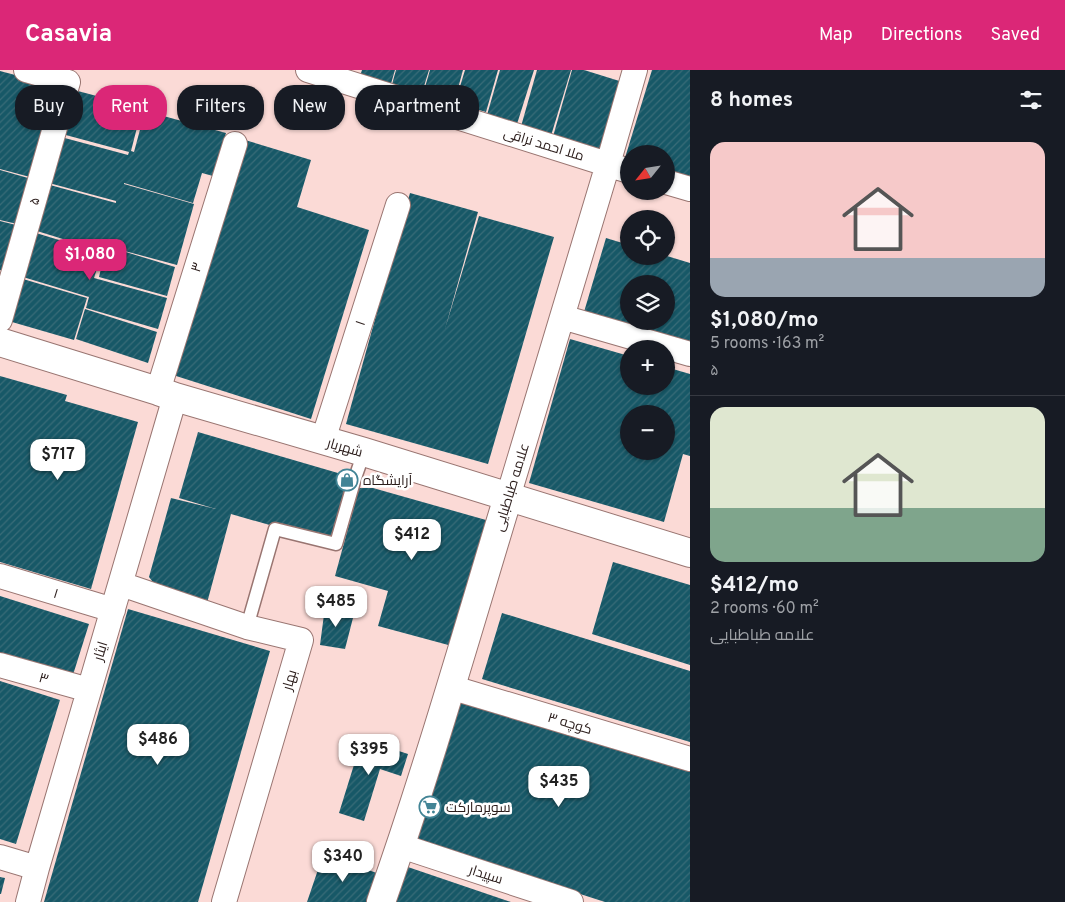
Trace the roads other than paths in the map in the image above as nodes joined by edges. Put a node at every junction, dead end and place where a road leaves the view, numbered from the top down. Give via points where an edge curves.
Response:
1 (26, 70) edge
2 (308, 70) edge
3 (635, 70) edge
4 (234, 144) dead end
5 (619, 167) edge
6 (675, 185) edge
7 (690, 190) edge
8 (398, 205) dead end
9 (562, 317) junction
10 (0, 320) edge
11 (0, 342) edge
12 (690, 354) edge
13 (167, 394) junction
14 (323, 440) junction
15 (364, 452) junction
16 (508, 497) junction
17 (690, 553) edge
18 (0, 576) edge
19 (121, 584) junction
20 (113, 610) junction
21 (247, 627) junction
22 (0, 665) edge
23 (450, 687) junction
24 (88, 690) junction
25 (690, 759) edge
26 (401, 846) junction
27 (0, 857) edge
28 (38, 868) junction
29 (28, 902) edge
30 (224, 902) edge
31 (381, 902) edge
32 (571, 902) edge

1 - 10 street, ۵ via 68,82
2 - 5 street, ملا احمد نراقی
3 - 5 street, علامه طباطبایی
4 - 13 street, ۳
5 - 9 street, علامه طباطبایی
6 - 7 street
8 - 14 street, ۱
9 - 12 street
9 - 16 street, علامه طباطبایی
11 - 13 main road, شهریار
13 - 14 main road, شهریار
13 - 19 street, ایثار
14 - 15 main road, شهریار
15 - 16 main road, شهریار
15 - 21 lane via 336,544 275,529
16 - 17 main road, شهریار
16 - 23 main road, علامه طباطبایی
18 - 20 street, ۱
19 - 20 street, ایثار
19 - 21 street, بهار
20 - 24 street, ایثار
21 - 30 street, بهار via 302,640
22 - 24 street, ۳
23 - 25 street, کوچه ۳
23 - 26 main road, علامه طباطبایی
24 - 28 street, ایثار
26 - 31 main road, علامه طباطبایی
26 - 32 street, سپیدار
27 - 28 street
28 - 29 street, ایثار

